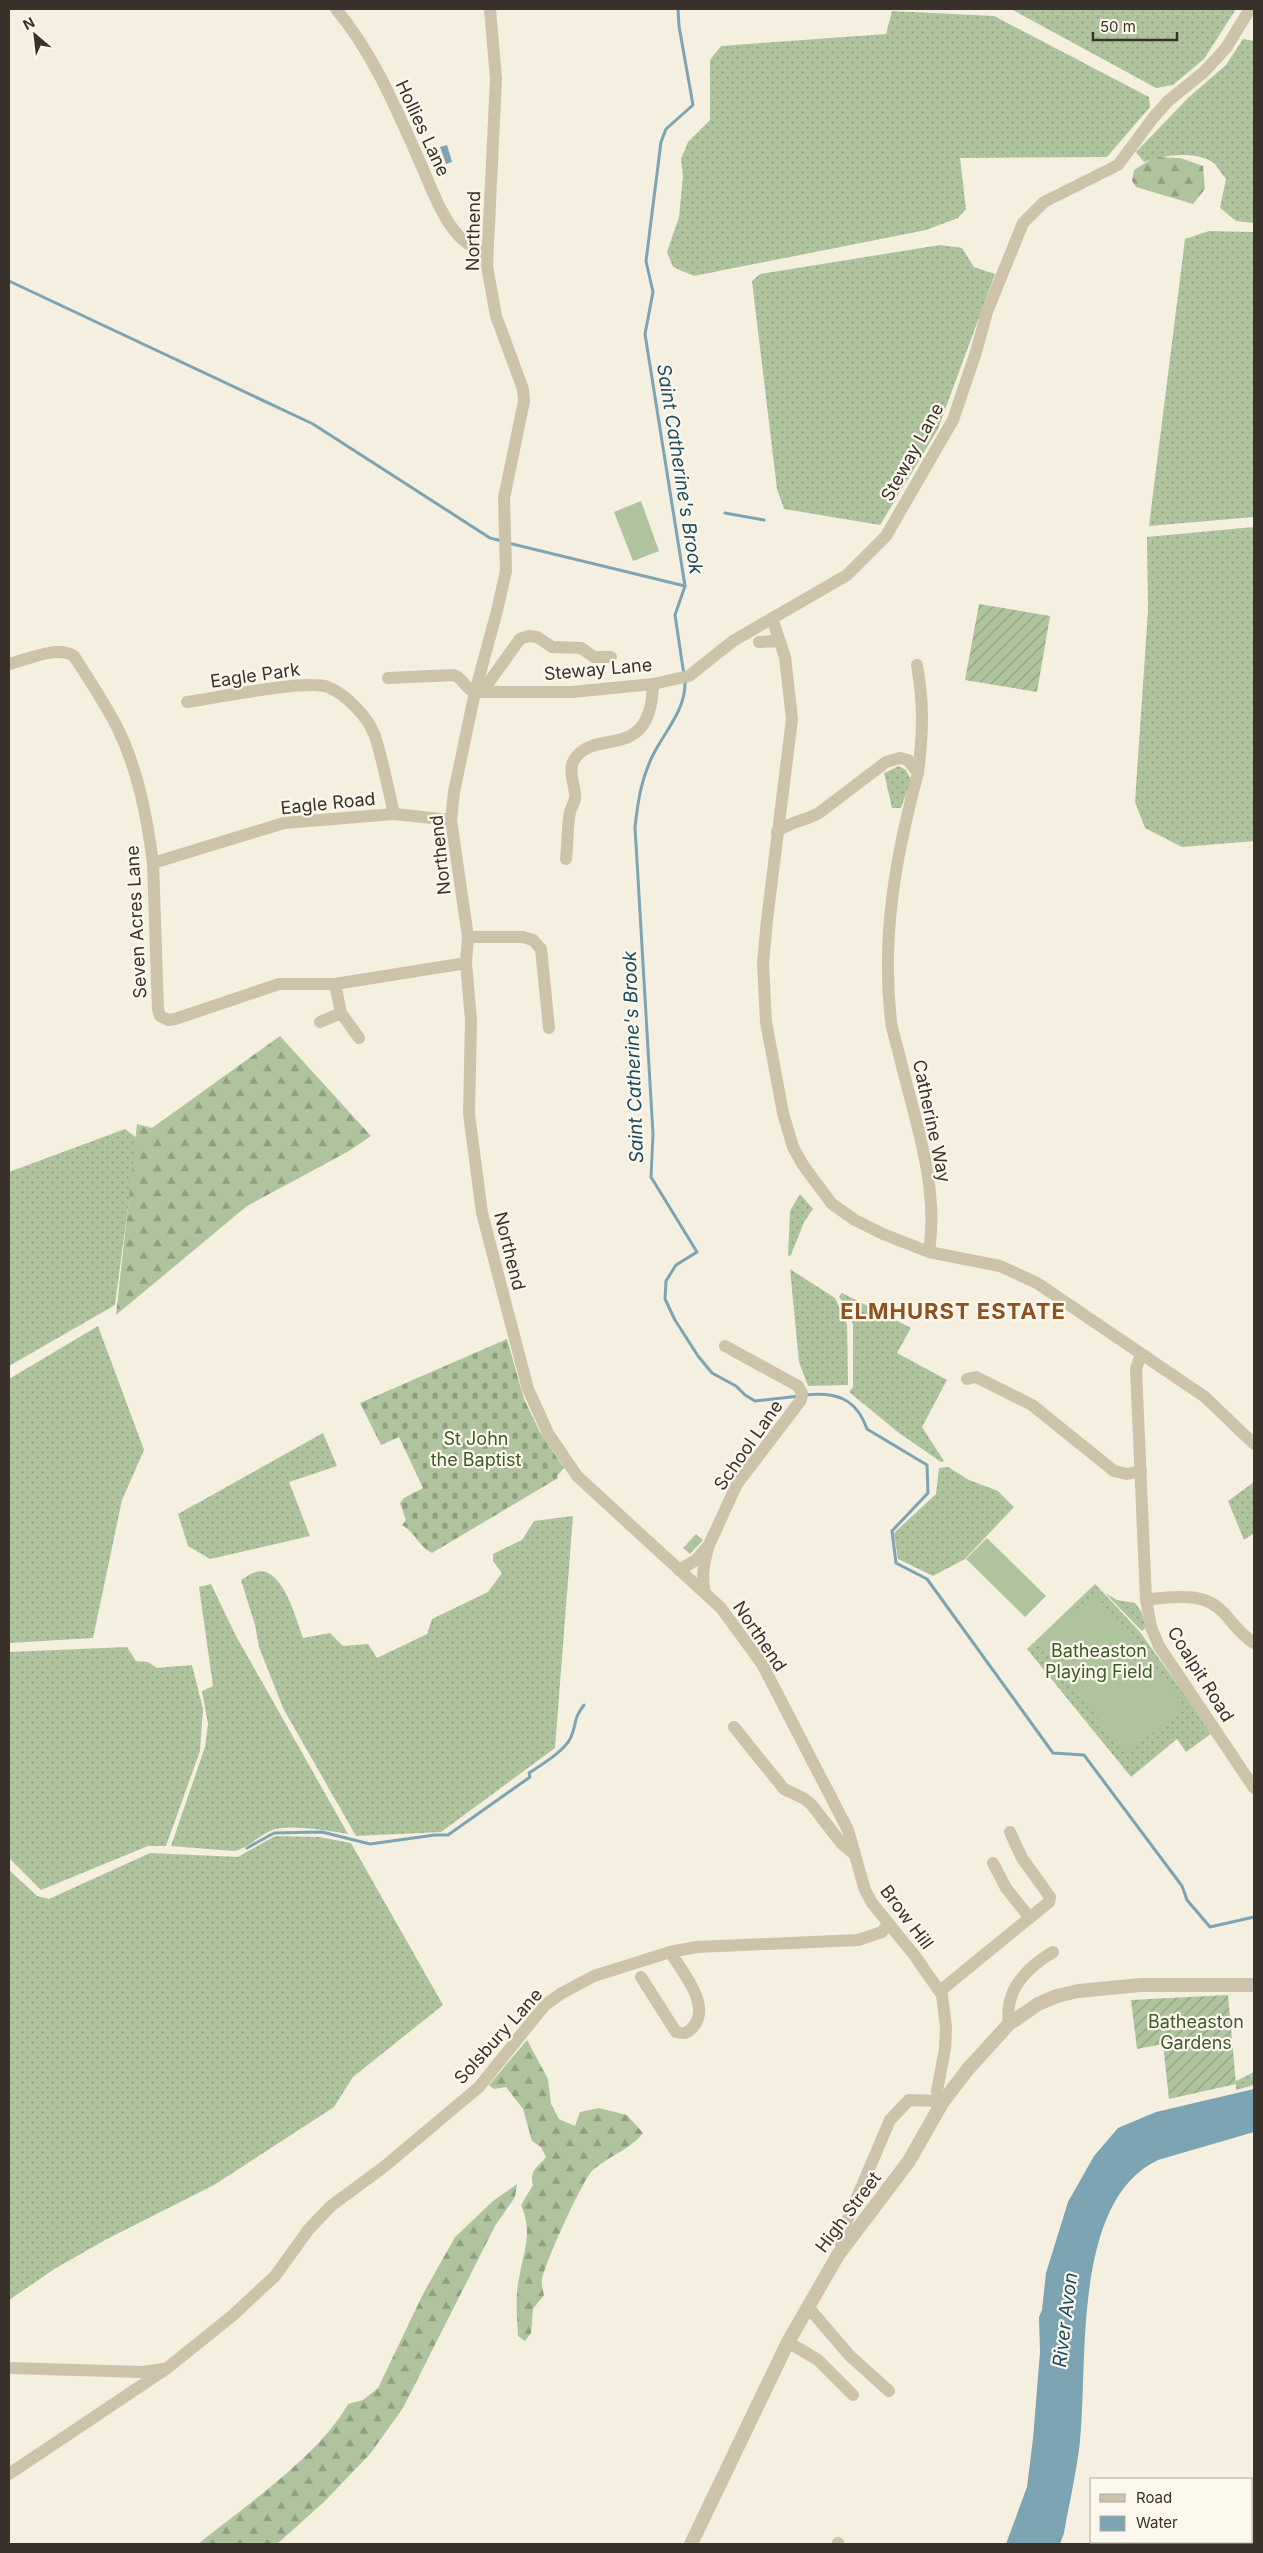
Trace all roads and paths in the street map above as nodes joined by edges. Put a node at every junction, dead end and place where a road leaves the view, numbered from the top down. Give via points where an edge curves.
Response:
1 (336, 9) edge
2 (490, 9) edge
3 (1250, 9) edge
4 (486, 253) junction
5 (772, 618) junction
6 (780, 641) junction
7 (759, 642) dead end
8 (611, 656) dead end
9 (9, 664) edge
10 (917, 665) dead end
11 (388, 678) dead end
12 (653, 684) junction
13 (475, 692) junction
14 (187, 702) dead end
15 (918, 773) junction
16 (394, 814) junction
17 (452, 820) junction
18 (777, 832) junction
19 (566, 858) dead end
20 (153, 863) junction
21 (468, 937) junction
22 (466, 963) junction
23 (335, 984) junction
24 (341, 1013) junction
25 (320, 1022) dead end
26 (549, 1028) dead end
27 (359, 1038) dead end
28 (929, 1252) junction
29 (725, 1346) dead end
30 (1141, 1354) junction
31 (967, 1379) dead end
32 (1254, 1444) edge
33 (1141, 1471) junction
34 (709, 1545) junction
35 (679, 1570) junction
36 (705, 1593) junction
37 (1146, 1599) junction
38 (1254, 1643) edge
39 (734, 1727) dead end
40 (1254, 1788) edge
41 (1010, 1832) dead end
42 (855, 1855) junction
43 (992, 1863) dead end
44 (1030, 1918) junction
45 (888, 1924) junction
46 (670, 1952) junction
47 (1053, 1952) dead end
48 (641, 1977) dead end
49 (1254, 1984) edge
50 (941, 1993) junction
51 (1009, 2024) junction
52 (940, 2102) junction
53 (844, 2244) junction
54 (808, 2307) junction
55 (788, 2342) junction
56 (9, 2368) edge
57 (166, 2369) junction
58 (889, 2391) dead end
59 (853, 2395) dead end
60 (9, 2474) edge
61 (691, 2544) edge

1 - 4 street, Hollies Lane via 350,25 396,108 444,213 457,234 473,248
2 - 4 street, Northend via 496,79
3 - 5 street, Steway Lane via 1226,48 1204,72 1168,101 1118,165 1044,202 1023,223 987,312 952,420 890,530 847,575
4 - 13 street, Northend via 496,316 523,389 524,401 504,498 506,571
5 - 6 street
5 - 12 street, Steway Lane via 732,641 689,676
6 - 7 street
6 - 18 street via 789,678 792,719
8 - 13 street via 594,657 581,648 552,647 537,637 529,636 520,639 489,682
9 - 20 street, Seven Acres Lane via 57,652 74,656 105,706 127,751 144,808
10 - 15 street, Catherine Way via 924,730
11 - 13 street via 454,675 467,689
12 - 13 street, Steway Lane via 572,692
12 - 19 street via 653,702 639,729 621,741 584,750 574,759 571,767 575,796 570,812
13 - 17 street, Northend via 454,792
14 - 16 street, Eagle Park via 306,685 327,687 363,714 374,734
15 - 18 street via 908,760 900,758 886,762 819,813 808,820 786,825
15 - 28 street, Catherine Way via 901,835 888,954 891,1022 928,1177 932,1231
16 - 17 street, Eagle Road
16 - 20 street, Eagle Road via 284,823
17 - 21 street, Northend
18 - 28 street via 763,964 766,1022 778,1095 793,1147 832,1204 883,1234
20 - 23 street, Seven Acres Lane via 160,1016 175,1019 279,984
21 - 22 street, Northend
21 - 26 street via 533,940 541,949
22 - 23 street, Seven Acres Lane
22 - 35 street, Northend via 472,1020 470,1123 480,1204 531,1400 574,1473
23 - 24 street
24 - 25 street
24 - 27 street
28 - 30 street via 1000,1266 1026,1277
29 - 34 street, School Lane via 798,1386 801,1396 737,1484
30 - 32 street via 1205,1397
30 - 33 street via 1136,1369
31 - 33 street via 976,1377 1032,1405 1114,1471 1127,1474
33 - 37 street
34 - 35 street, School Lane via 696,1560
34 - 36 street, School Lane via 703,1565
35 - 36 street, Northend
36 - 42 street, Northend via 735,1624 762,1664 848,1830
37 - 38 street via 1204,1598 1218,1606
37 - 40 street, Coalpit Road via 1151,1627 1159,1646
39 - 42 street via 784,1789 811,1804 842,1844
41 - 44 street via 1022,1858 1050,1897 1049,1902
42 - 45 street, Brow Hill via 864,1890
43 - 44 street via 1006,1888
44 - 50 street
45 - 46 street, Solsbury Lane via 882,1932 858,1940 697,1947
45 - 50 street, Brow Hill
46 - 48 street via 697,1999 698,2017 690,2031 684,2034 676,2032
46 - 57 street, Solsbury Lane via 594,1976 545,2005 478,2087 385,2166 331,2206 309,2229 275,2276 232,2316
47 - 51 street via 1032,1964 1024,1973 1007,2008
49 - 51 street, High Street via 1118,1986 1057,1996 1038,2004
50 - 52 street via 946,2026 943,2067 936,2091
51 - 52 street, High Street
52 - 53 street, High Street via 909,2161
52 - 53 street via 909,2100 890,2120 840,2238
53 - 54 street, High Street
54 - 55 street, High Street
54 - 58 street via 850,2356
55 - 59 street via 818,2360
55 - 61 street, High Street
56 - 57 street via 143,2372
57 - 60 street, Solsbury Lane

